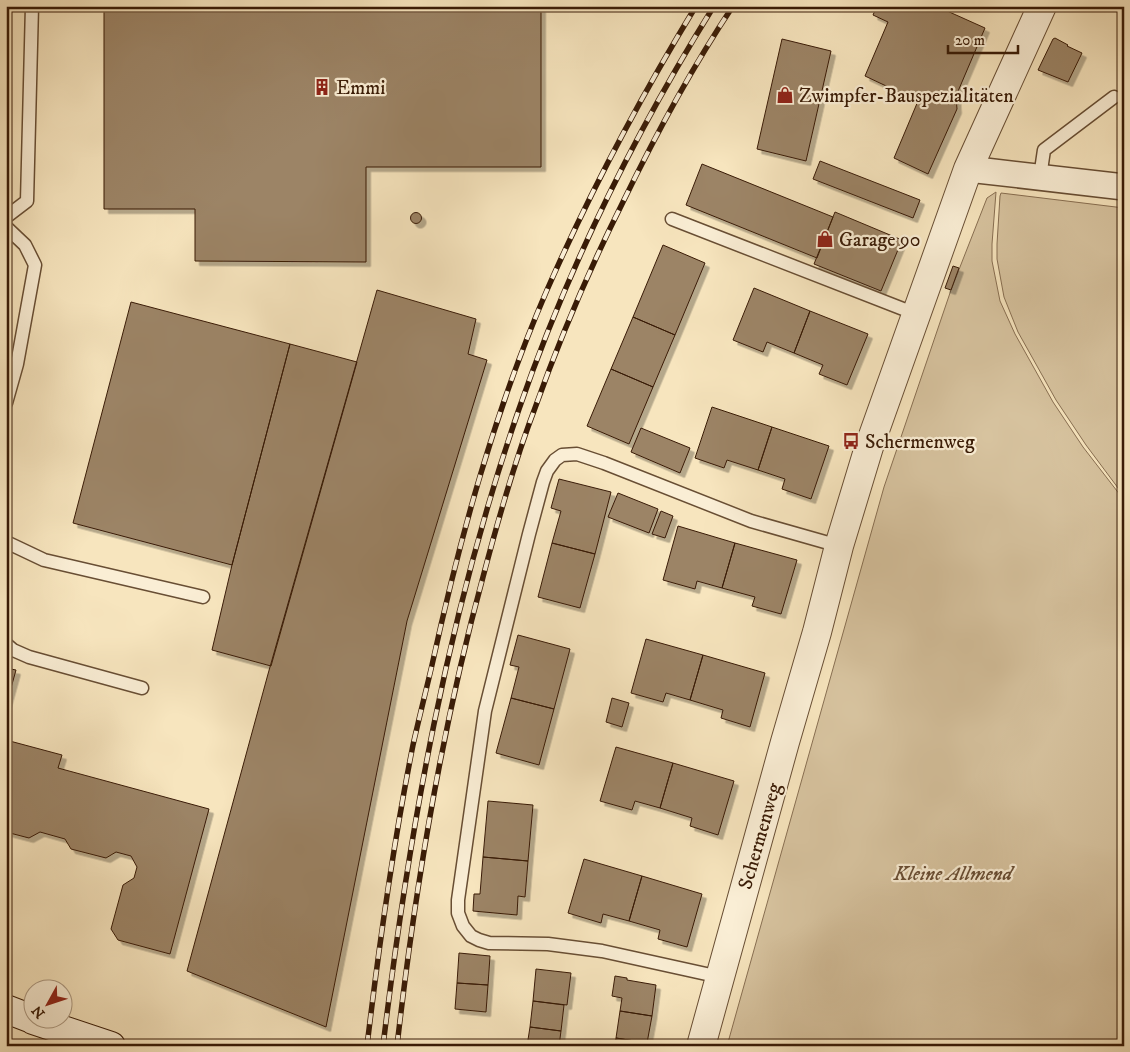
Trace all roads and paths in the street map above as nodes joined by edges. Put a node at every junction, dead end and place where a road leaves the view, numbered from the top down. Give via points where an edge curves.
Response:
1 (32, 6) edge
2 (1042, 6) edge
3 (1114, 97) dead end
4 (968, 169) junction
5 (1040, 177) junction
6 (1124, 187) edge
7 (6, 217) edge
8 (672, 219) dead end
9 (6, 227) edge
10 (916, 314) junction
11 (6, 403) edge
12 (6, 542) edge
13 (839, 546) junction
14 (203, 597) dead end
15 (6, 644) edge
16 (142, 688) dead end
17 (720, 977) junction
18 (6, 1009) edge
19 (22, 1015) edge
20 (65, 1030) edge
21 (111, 1046) edge
22 (701, 1046) edge

1 - 7 lane via 27,201
2 - 4 street, Schermenweg
3 - 5 lane via 1044,150
4 - 5 street
4 - 10 street, Schermenweg
5 - 6 street
8 - 10 lane
9 - 11 lane via 25,245 35,265 17,364
10 - 13 street, Schermenweg via 869,447
12 - 14 lane via 44,560
13 - 17 street, Schermenweg
13 - 17 lane via 751,521 577,454 562,455 555,460 543,482 485,711 458,913 471,936 489,943 548,944 602,951
15 - 16 lane via 29,657
17 - 22 street, Schermenweg
18 - 19 street
20 - 21 street

